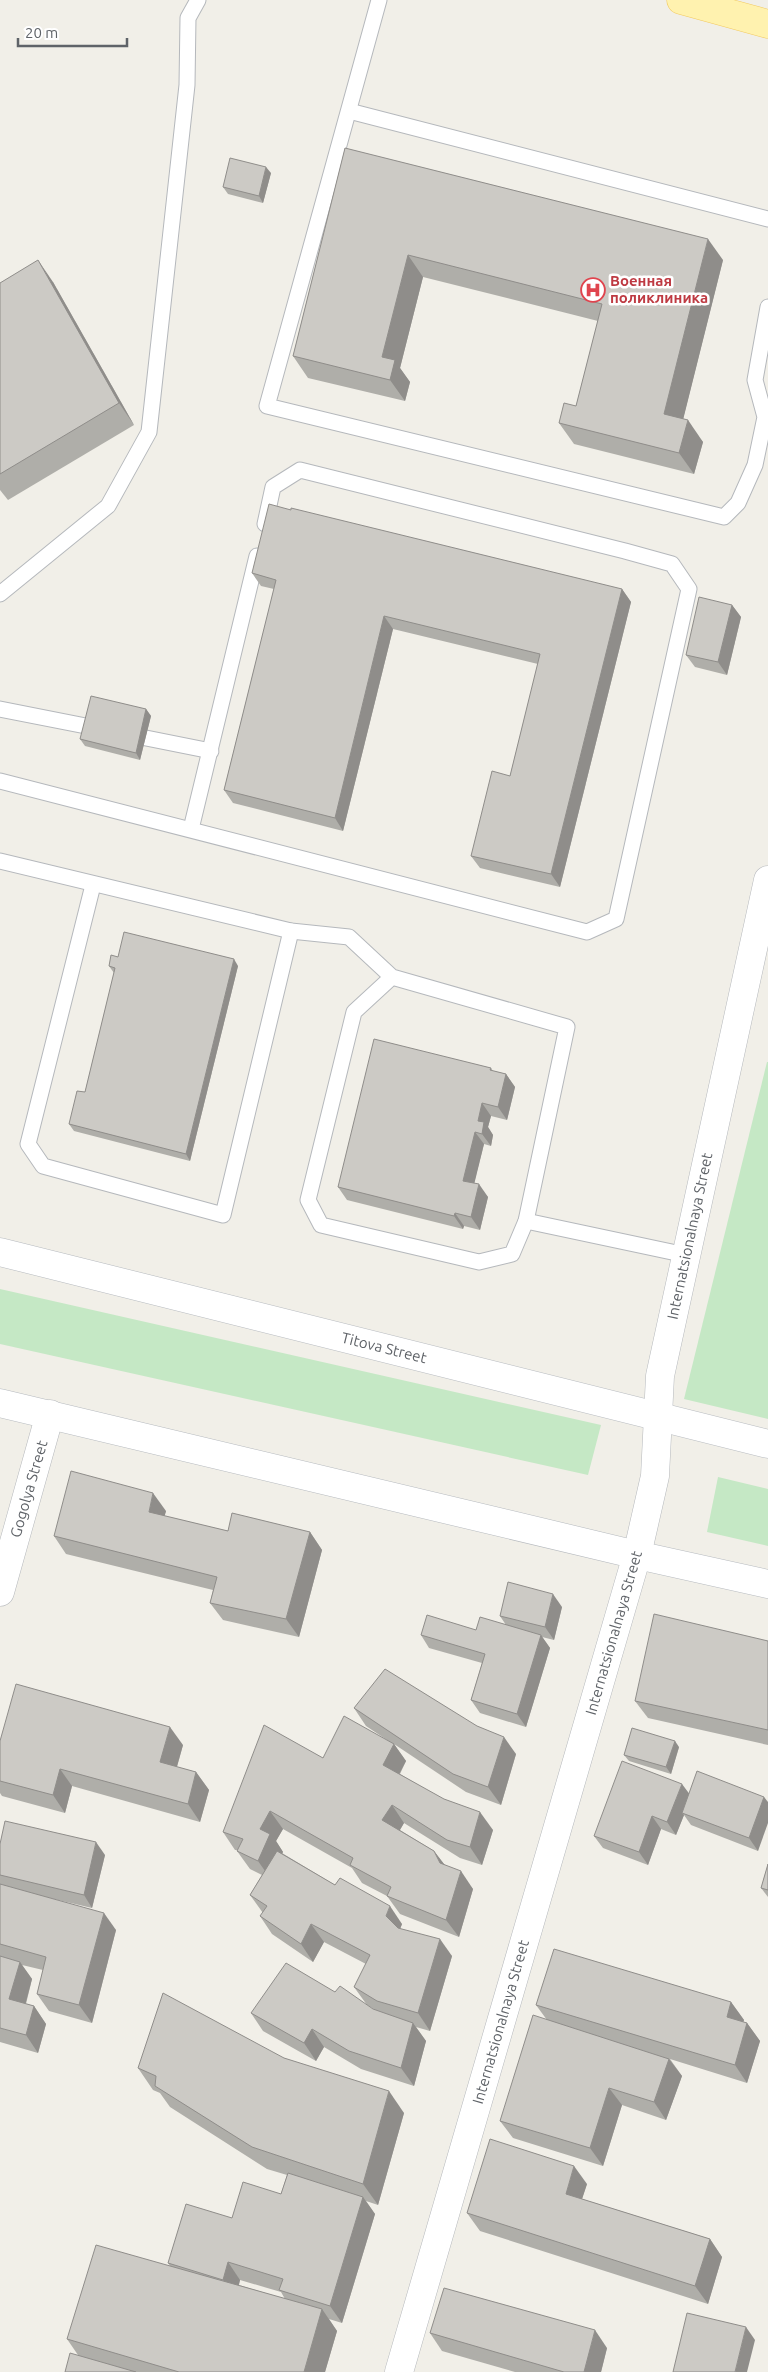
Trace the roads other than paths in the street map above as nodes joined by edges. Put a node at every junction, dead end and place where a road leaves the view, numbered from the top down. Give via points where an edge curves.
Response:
1 (198, 0) edge
2 (378, 0) edge
3 (681, 0) edge
4 (768, 24) edge
5 (349, 112) junction
6 (768, 219) edge
7 (768, 308) edge
8 (766, 417) edge
9 (0, 594) edge
10 (0, 709) edge
11 (211, 751) junction
12 (0, 781) edge
13 (190, 829) junction
14 (0, 861) edge
15 (768, 880) edge
16 (93, 885) junction
17 (291, 931) junction
18 (392, 977) junction
19 (526, 1221) junction
20 (0, 1252) edge
21 (686, 1255) junction
22 (0, 1403) edge
23 (50, 1414) junction
24 (657, 1416) junction
25 (768, 1444) edge
26 (637, 1555) junction
27 (768, 1584) edge
28 (0, 1592) edge
29 (398, 2372) edge

1 - 9 lane via 188,18 187,84 148,432 108,506
2 - 5 lane
3 - 4 main road
5 - 6 lane
5 - 8 lane via 267,406 724,517 738,503 755,465
7 - 8 lane via 755,380
10 - 11 lane
11 - 13 lane
11 - 13 lane via 274,488 300,470 672,564 689,589 616,919 587,932
12 - 13 lane
14 - 16 lane
15 - 21 street, Internatsionalnaya Street
16 - 17 lane
16 - 17 lane via 28,1144 43,1166 223,1215
17 - 18 lane via 349,938
18 - 19 lane via 567,1028
18 - 19 lane via 354,1012 308,1200 321,1225 479,1262 512,1254
19 - 21 lane
20 - 24 street, Titova Street
21 - 24 street, Internatsionalnaya Street via 660,1376
22 - 23 street
23 - 26 street
23 - 28 street, Gogolya Street
24 - 25 street, Titova Street
24 - 26 street, Internatsionalnaya Street via 655,1476
26 - 27 street
26 - 29 street, Internatsionalnaya Street

